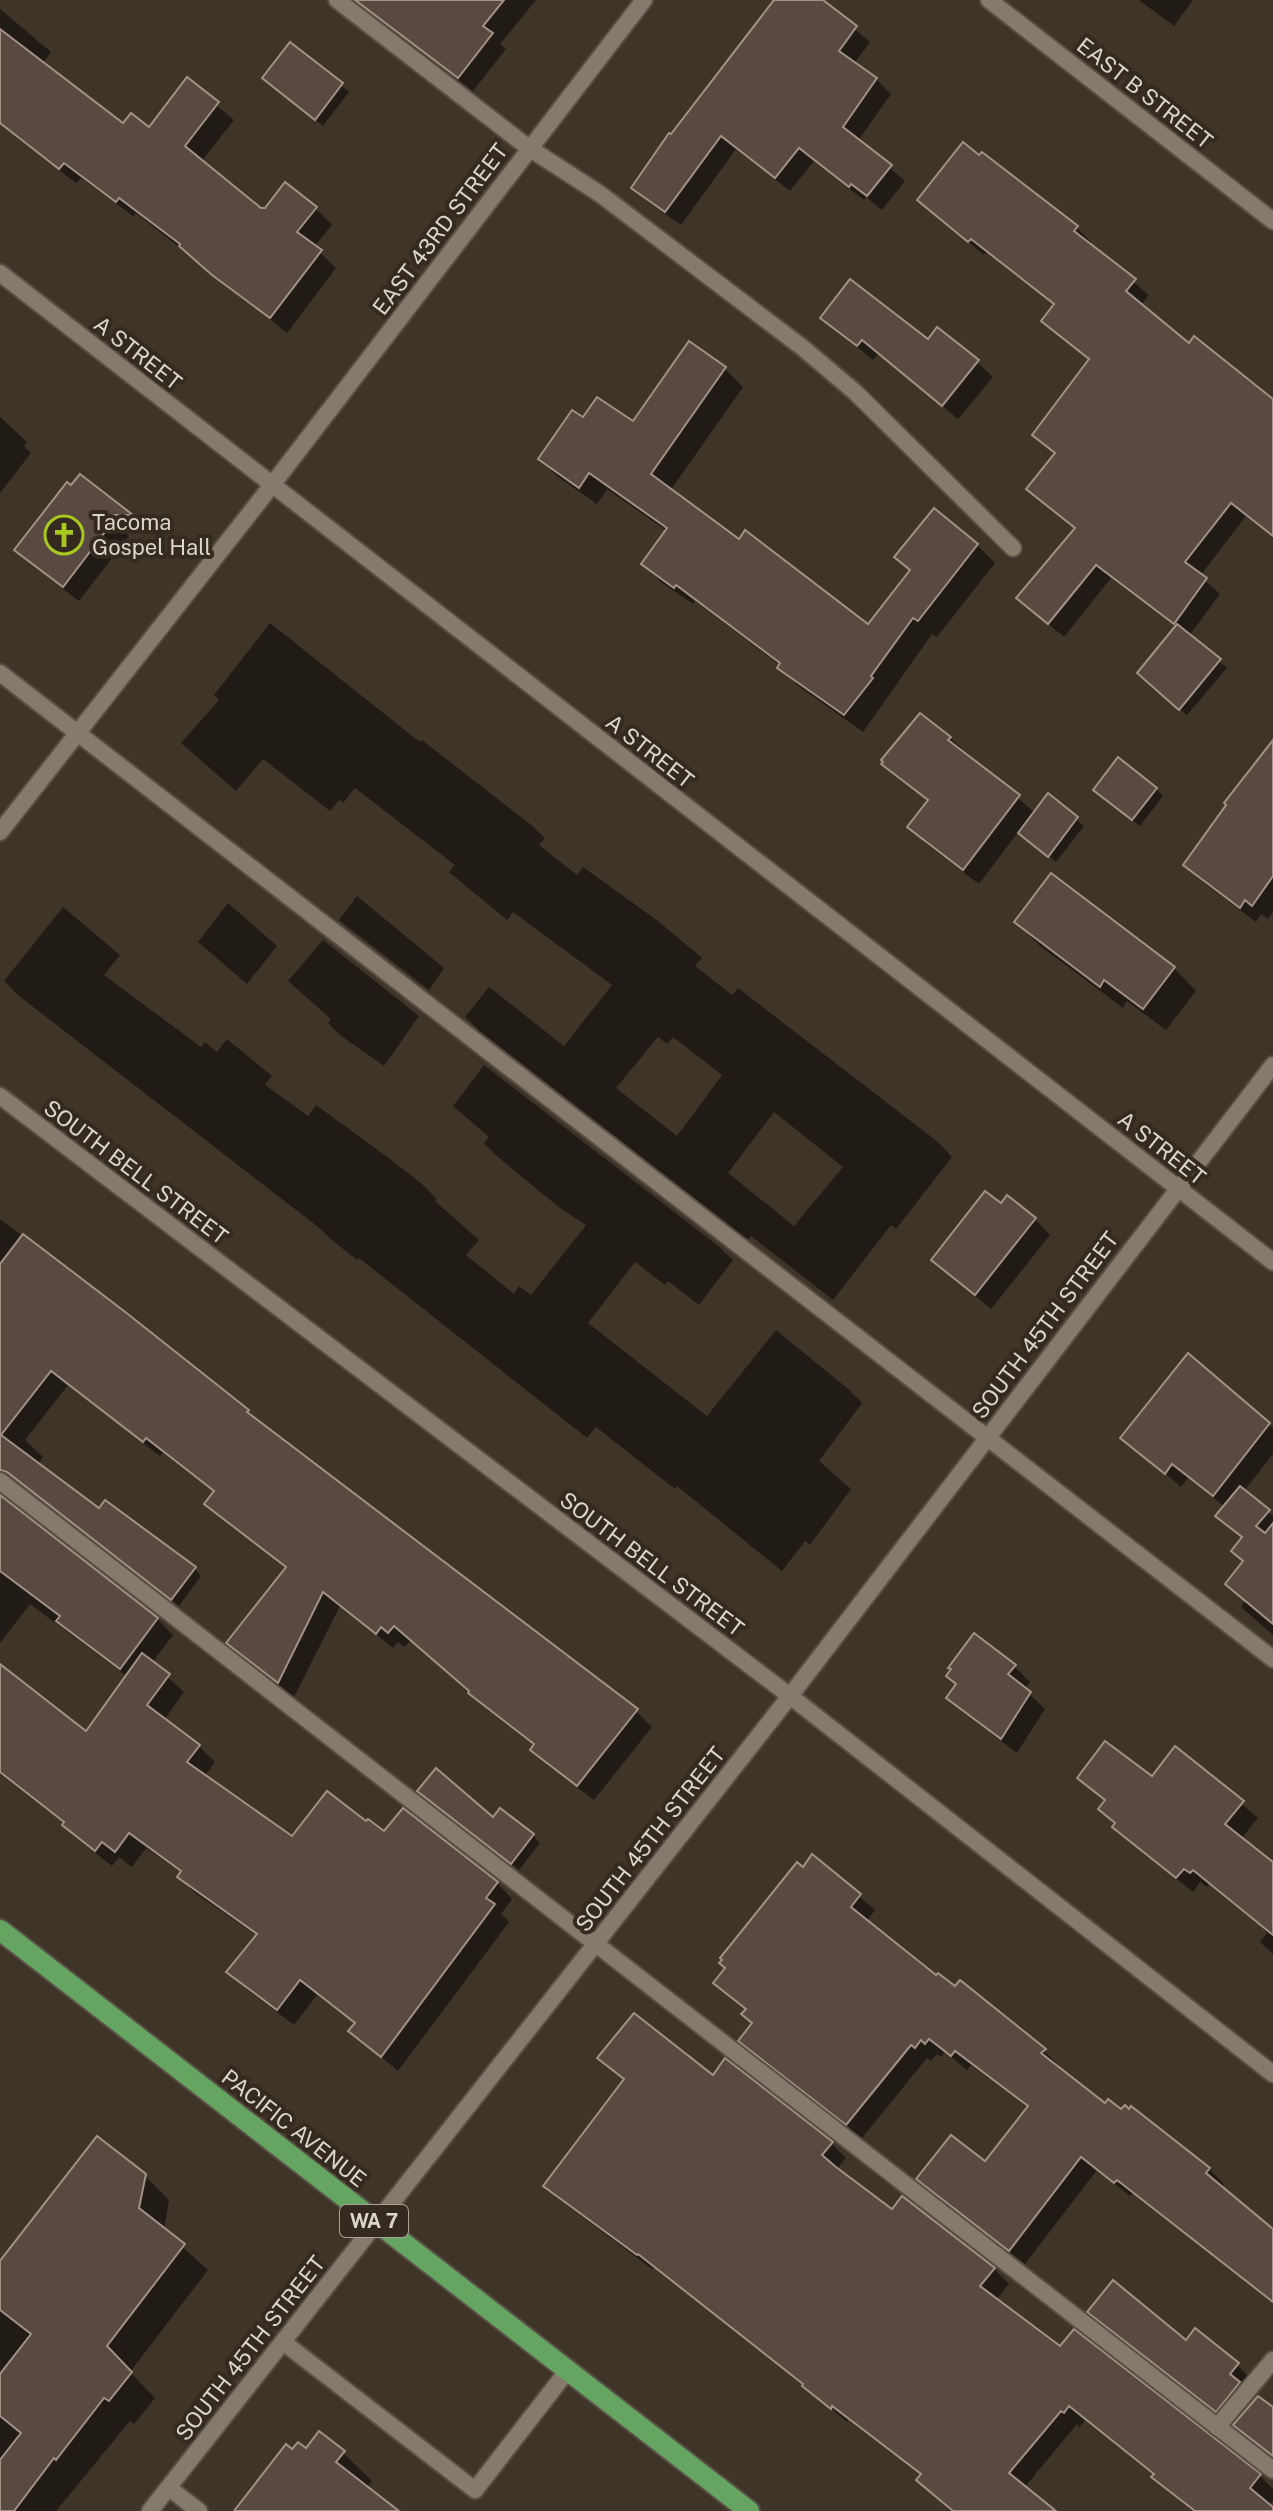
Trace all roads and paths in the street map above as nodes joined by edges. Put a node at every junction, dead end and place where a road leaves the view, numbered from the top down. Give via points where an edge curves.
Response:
1 (337, 0) edge
2 (644, 0) edge
3 (989, 0) edge
4 (529, 148) junction
5 (1273, 221) edge
6 (0, 273) edge
7 (272, 485) junction
8 (1013, 548) dead end
9 (0, 673) edge
10 (78, 733) junction
11 (0, 832) edge
12 (1273, 1065) edge
13 (0, 1096) edge
14 (1177, 1188) junction
15 (1273, 1262) edge
16 (987, 1438) junction
17 (0, 1481) edge
18 (1273, 1659) edge
19 (790, 1696) junction
20 (0, 1930) edge
21 (595, 1946) junction
22 (1273, 2074) edge
23 (377, 2222) junction
24 (283, 2342) junction
25 (1273, 2360) edge
26 (568, 2370) junction
27 (1217, 2427) junction
28 (1273, 2470) edge
29 (169, 2488) junction
30 (150, 2511) edge
31 (199, 2511) edge
32 (749, 2511) edge

1 - 4 street
2 - 4 street, EAST 43RD STREET
3 - 5 street, EAST B STREET
4 - 7 street, EAST 43RD STREET
4 - 8 street via 600,194 803,348
6 - 7 street, A STREET
7 - 10 street, EAST 43RD STREET
7 - 14 street, A STREET
9 - 10 street
10 - 11 street, EAST 43RD STREET
10 - 16 street
12 - 14 street, SOUTH 45TH STREET
13 - 19 street, SOUTH BELL STREET
14 - 15 street, A STREET
14 - 16 street, SOUTH 45TH STREET
16 - 18 street
16 - 19 street, SOUTH 45TH STREET
17 - 21 street
19 - 21 street, SOUTH 45TH STREET
19 - 22 street, SOUTH BELL STREET
20 - 23 main road, PACIFIC AVENUE / WA 7
21 - 23 street, SOUTH 45TH STREET
21 - 27 street
23 - 24 street, SOUTH 45TH STREET
23 - 26 main road, PACIFIC AVENUE / WA 7
24 - 26 street via 475,2490
24 - 29 street, SOUTH 45TH STREET
25 - 27 street
26 - 32 main road, PACIFIC AVENUE / WA 7
27 - 28 street
29 - 30 street, SOUTH 45TH STREET
29 - 31 street

